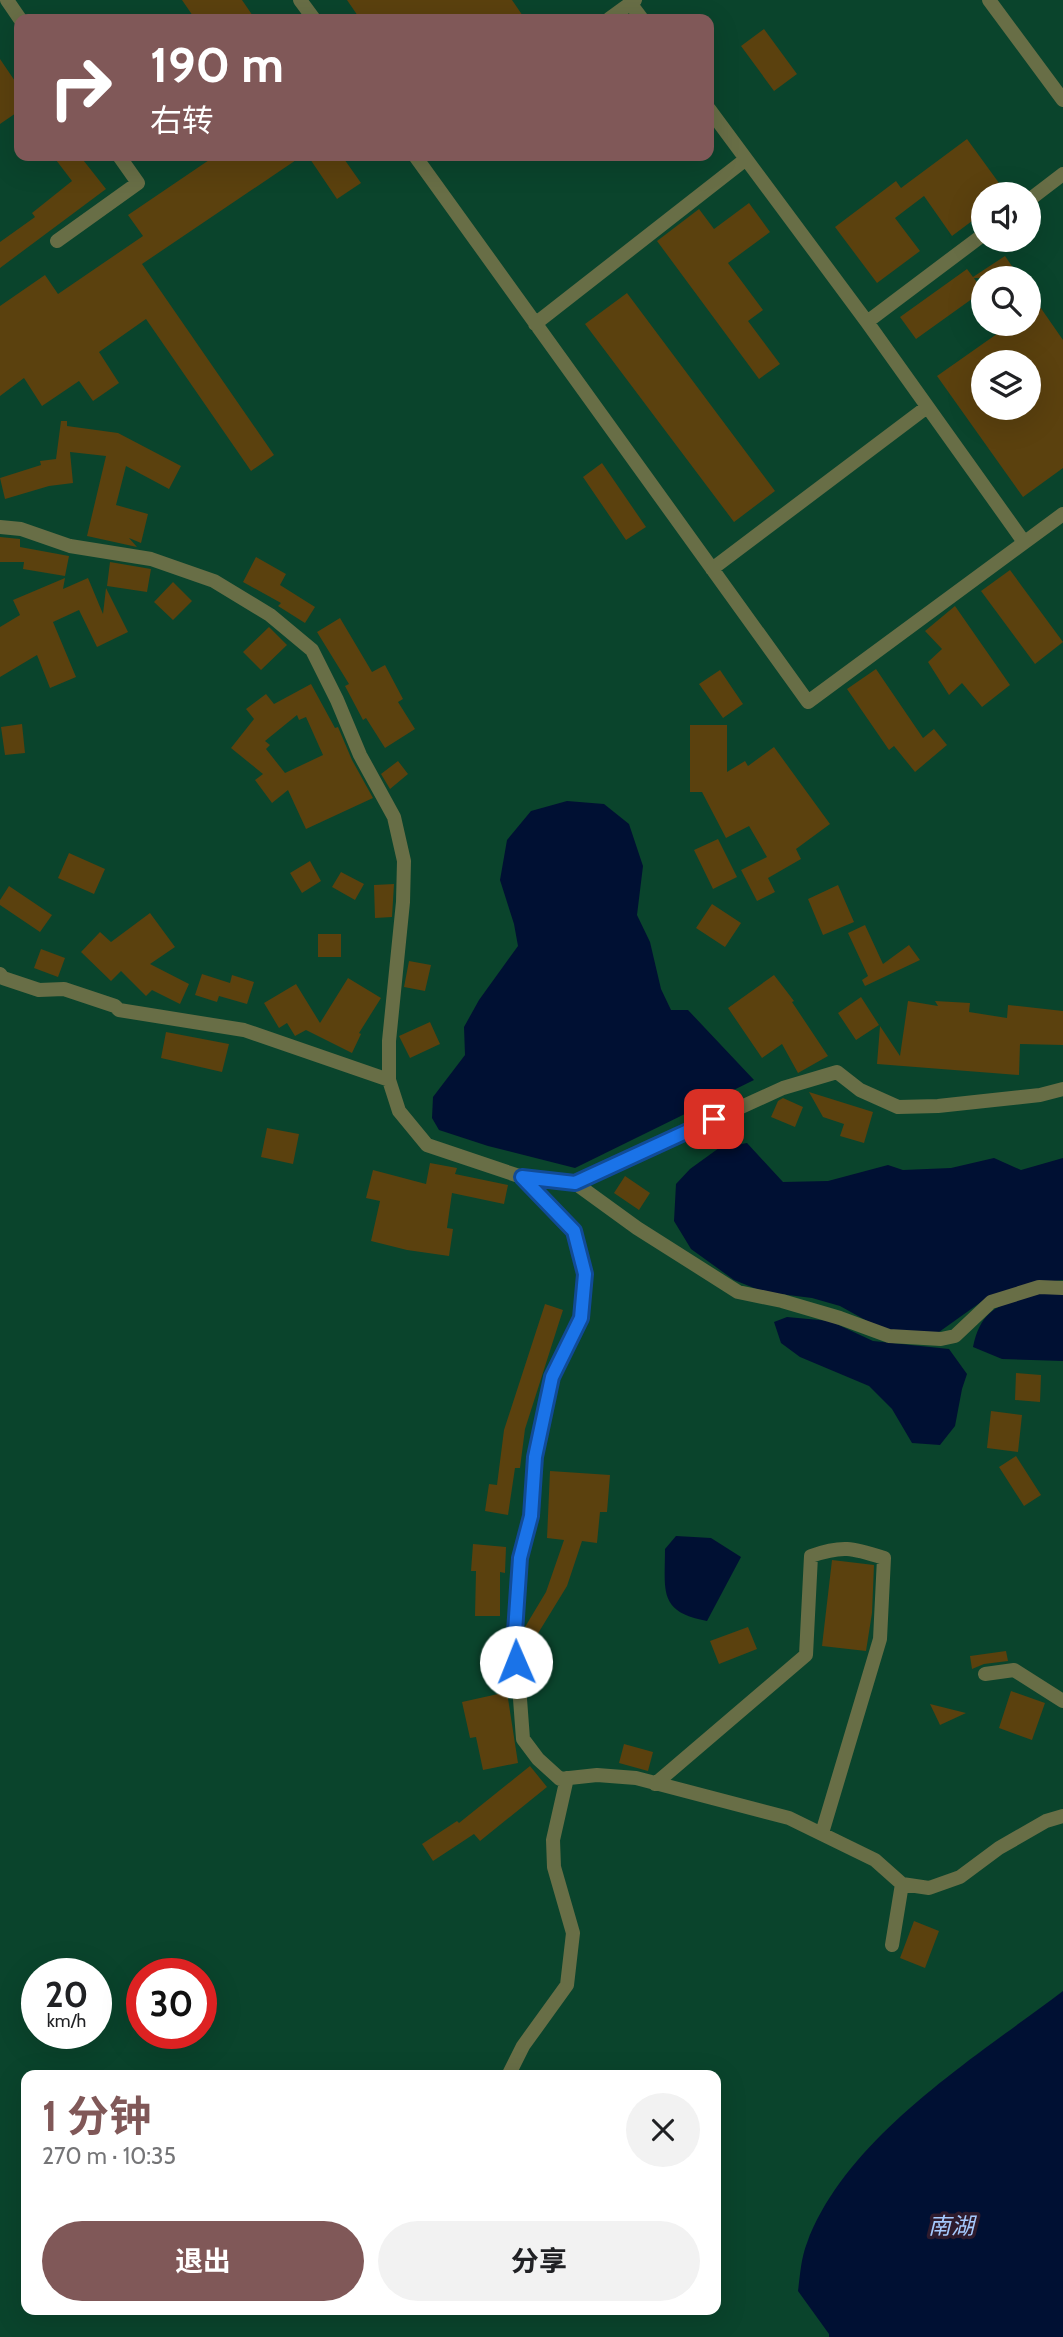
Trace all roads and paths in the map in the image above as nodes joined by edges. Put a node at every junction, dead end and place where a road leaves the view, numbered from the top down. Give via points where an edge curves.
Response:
1 (989, 0) edge
2 (633, 2) edge
3 (616, 14) edge
4 (1063, 100) edge
5 (714, 116) edge
6 (746, 159) junction
7 (123, 161) edge
8 (422, 161) edge
9 (1063, 174) edge
10 (1041, 191) edge
11 (57, 241) dead end
12 (971, 244) edge
13 (867, 322) junction
14 (535, 324) junction
15 (927, 407) junction
16 (1063, 514) edge
17 (0, 527) edge
18 (1024, 542) junction
19 (712, 569) junction
20 (0, 974) edge
21 (389, 1080) junction
22 (1063, 1089) edge
23 (522, 1177) junction
24 (575, 1183) junction
25 (1063, 1288) edge
26 (985, 1674) dead end
27 (1063, 1701) edge
28 (567, 1778) junction
29 (655, 1784) junction
30 (1063, 1816) edge
31 (822, 1833) junction
32 (902, 1884) junction
33 (892, 1945) dead end
34 (511, 2070) edge

1 - 4 street
2 - 3 street
5 - 6 street
6 - 13 street
6 - 14 street
7 - 11 street via 138,183
8 - 14 street
9 - 10 street
12 - 13 street
13 - 15 street
14 - 19 street
15 - 18 street
15 - 19 street
16 - 18 street
17 - 21 street via 21,529 70,546 151,559 215,582 270,615 312,650 394,817 404,861 388,1041
18 - 19 street via 808,702
20 - 21 street via 39,990 64,989 119,1010 244,1030
21 - 23 street via 399,1111 427,1145
22 - 24 street via 898,1107 860,1090 837,1072 783,1088
23 - 24 street
23 - 28 street via 574,1231 585,1274 581,1318 552,1377 535,1457 515,1632 523,1739 560,1779
24 - 25 street via 738,1292 840,1318 889,1336 955,1336 991,1302 1039,1287
26 - 27 street via 1014,1670
28 - 29 street via 597,1775
28 - 34 street via 553,1840 554,1867 573,1933 566,1985
29 - 31 street via 789,1818
29 - 31 street via 806,1655 811,1556 835,1548 861,1551 884,1558 880,1639
30 - 32 street via 999,1848 960,1877 929,1888
31 - 32 street via 875,1860
32 - 33 street

